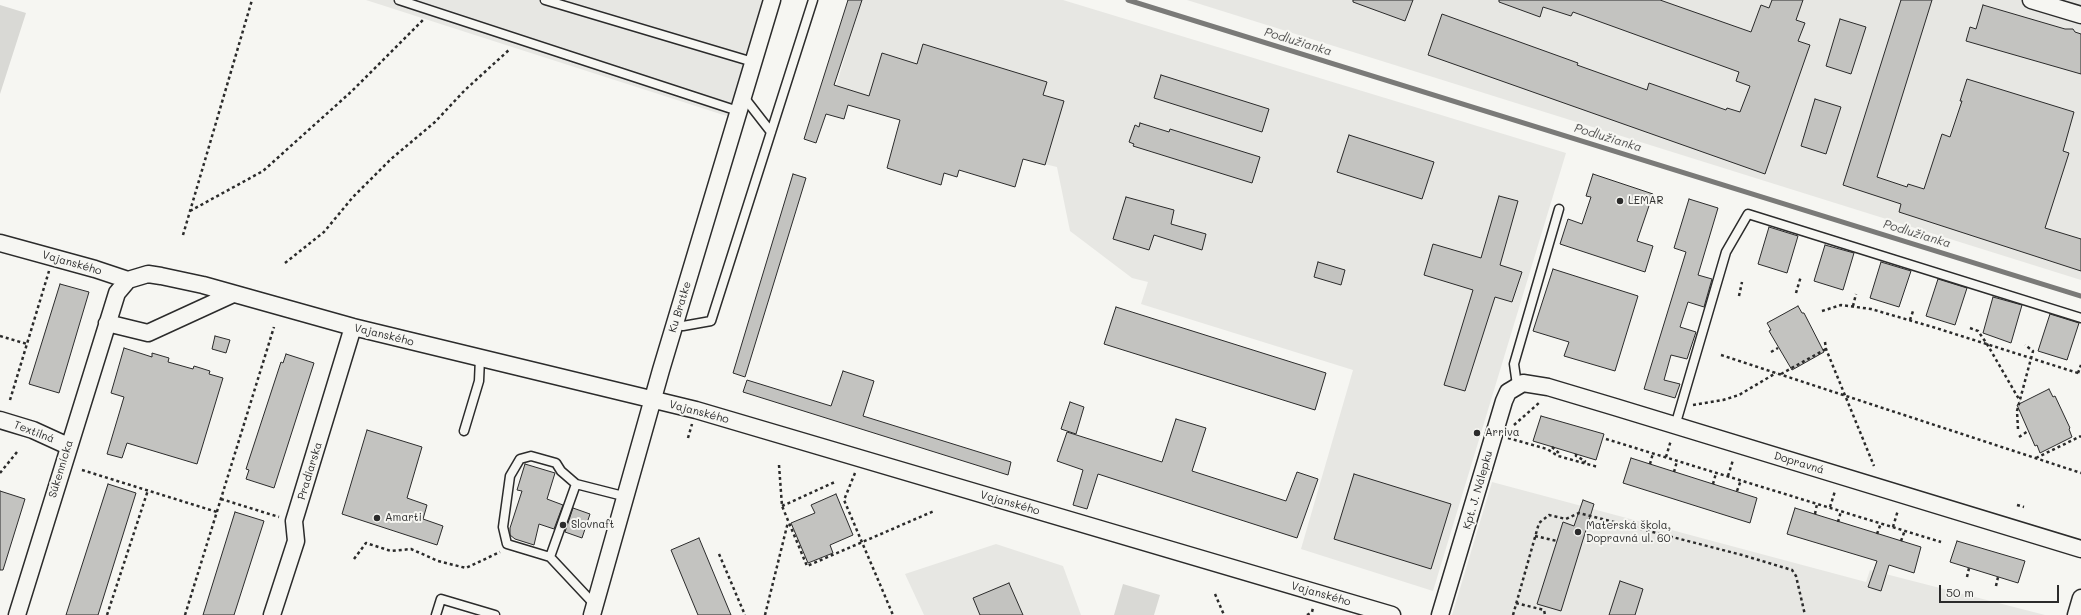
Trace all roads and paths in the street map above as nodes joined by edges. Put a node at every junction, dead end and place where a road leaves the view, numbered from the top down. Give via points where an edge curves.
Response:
1 (252, 0) edge
2 (399, 0) edge
3 (545, 0) edge
4 (772, 0) edge
5 (813, 0) edge
6 (2031, 0) edge
7 (433, 11) junction
8 (2081, 15) edge
9 (519, 39) junction
10 (753, 62) junction
11 (743, 95) junction
12 (738, 111) junction
13 (771, 132) junction
14 (1559, 209) dead end
15 (190, 211) junction
16 (183, 235) dead end
17 (0, 242) edge
18 (53, 257) junction
19 (285, 263) dead end
20 (1801, 276) dead end
21 (128, 280) junction
22 (1742, 282) dead end
23 (1796, 293) dead end
24 (233, 294) junction
25 (1856, 294) dead end
26 (1739, 296) dead end
27 (1853, 306) junction
28 (1822, 311) dead end
29 (1913, 311) dead end
30 (2081, 318) edge
31 (1910, 320) junction
32 (107, 323) junction
33 (675, 324) junction
34 (274, 327) dead end
35 (353, 327) junction
36 (1970, 328) dead end
37 (0, 336) edge
38 (1825, 342) dead end
39 (26, 344) junction
40 (1987, 344) junction
41 (2026, 345) dead end
42 (1778, 348) dead end
43 (1826, 349) junction
44 (1771, 352) dead end
45 (1721, 355) dead end
46 (480, 358) junction
47 (2032, 358) junction
48 (2081, 366) edge
49 (1776, 373) junction
50 (1781, 374) junction
51 (2080, 374) edge
52 (1517, 385) junction
53 (1845, 395) junction
54 (1545, 397) dead end
55 (653, 399) junction
56 (10, 400) dead end
57 (2020, 401) junction
58 (1681, 408) junction
59 (694, 418) dead end
60 (0, 420) edge
61 (1675, 426) junction
62 (1510, 428) dead end
63 (2018, 429) dead end
64 (464, 431) dead end
65 (2028, 431) dead end
66 (2081, 436) edge
67 (1504, 437) dead end
68 (2019, 437) dead end
69 (688, 438) dead end
70 (1606, 439) dead end
71 (68, 446) junction
72 (1552, 447) dead end
73 (17, 452) dead end
74 (1653, 453) junction
75 (1576, 454) dead end
76 (1560, 457) junction
77 (2036, 458) junction
78 (1677, 461) junction
79 (1584, 464) junction
80 (1650, 464) dead end
81 (779, 465) dead end
82 (1874, 466) dead end
83 (1598, 467) dead end
84 (82, 470) dead end
85 (1674, 472) dead end
86 (0, 473) edge
87 (1716, 473) junction
88 (2081, 473) edge
89 (1741, 480) junction
90 (835, 482) dead end
91 (576, 484) junction
92 (1713, 484) dead end
93 (851, 487) dead end
94 (148, 490) junction
95 (1737, 491) dead end
96 (626, 497) junction
97 (221, 499) junction
98 (1818, 504) junction
99 (2016, 505) dead end
100 (782, 506) junction
101 (2024, 507) dead end
102 (934, 511) dead end
103 (1841, 511) junction
104 (217, 512) junction
105 (1815, 514) dead end
106 (294, 521) junction
107 (788, 522) junction
108 (1838, 522) dead end
109 (1881, 523) junction
110 (1905, 530) junction
111 (1877, 534) dead end
112 (1535, 536) junction
113 (1557, 541) dead end
114 (1902, 541) dead end
115 (863, 542) junction
116 (1941, 542) dead end
117 (507, 544) junction
118 (2081, 549) edge
119 (720, 554) dead end
120 (550, 557) junction
121 (354, 559) dead end
122 (1969, 568) dead end
123 (1967, 577) dead end
124 (1998, 577) dead end
125 (1996, 586) dead end
126 (1215, 594) dead end
127 (1516, 603) junction
128 (593, 610) edge
129 (471, 612) edge
130 (1805, 614) edge
131 (17, 615) edge
132 (107, 615) edge
133 (185, 615) edge
134 (272, 615) edge
135 (436, 615) edge
136 (495, 615) edge
137 (745, 615) edge
138 (765, 615) edge
139 (893, 615) edge
140 (1224, 615) edge
141 (1392, 615) edge
142 (1440, 615) edge
143 (1513, 615) edge
144 (1546, 615) edge

1 - 15 path
2 - 7 lane
3 - 10 lane
4 - 10 street, Ku Bratke
5 - 13 lane
6 - 8 street
7 - 9 lane
7 - 15 path via 372,68 352,91 263,171
9 - 12 lane
9 - 19 path via 465,90 436,122 386,164 353,197 324,232
10 - 11 street, Ku Bratke
11 - 12 street, Ku Bratke
11 - 13 lane
12 - 33 street, Ku Bratke
13 - 33 lane via 711,321 683,326
14 - 52 lane via 1514,364
15 - 16 path
17 - 18 street, Vajanského
18 - 21 street, Vajanského
18 - 39 path
20 - 23 path
21 - 24 street, Vajanského via 148,274
21 - 32 street, Súkennícka via 116,293
22 - 26 path
24 - 32 street via 148,332
24 - 35 street, Vajanského
25 - 27 path
27 - 28 path via 1841,305
27 - 31 path
29 - 31 path
30 - 58 lane via 1748,214 1726,252
31 - 40 path
32 - 71 street, Súkennícka
33 - 55 street, Ku Bratke
34 - 97 path
35 - 46 street, Vajanského
35 - 106 street, Pradiarska
36 - 40 path via 1978,331
37 - 39 path
38 - 43 path
39 - 56 path
40 - 47 path
40 - 57 path
41 - 47 path via 2033,351
42 - 44 path
43 - 50 path
43 - 53 path
45 - 49 path
46 - 55 street, Vajanského
46 - 64 lane via 479,381
47 - 51 path
47 - 57 path
48 - 51 path
49 - 50 path
49 - 58 path via 1739,395
50 - 53 path
52 - 61 street, Dopravná via 1530,383 1548,387
52 - 142 street, Kpt. J. Nálepku via 1508,392 1504,401
53 - 77 path
53 - 82 path
54 - 62 path
55 - 96 street, Ku Bratke
55 - 141 street, Vajanského
57 - 63 path via 2017,411
58 - 61 lane
59 - 69 path
60 - 71 street, Textilná via 33,430
61 - 118 street, Dopravná
65 - 68 path
66 - 77 path
67 - 76 path via 1547,449
70 - 74 path
71 - 131 street, Súkennícka
72 - 76 path
73 - 86 path
74 - 78 path
74 - 80 path
75 - 79 path via 1585,461
76 - 79 path
77 - 88 path
78 - 85 path
78 - 87 path
79 - 83 path
81 - 100 path
84 - 94 path
87 - 89 path
87 - 92 path
89 - 95 path
89 - 98 path
90 - 100 path
91 - 96 lane
91 - 117 lane via 556,464 532,456 520,459 510,476 505,499 503,527
91 - 120 lane
93 - 115 path via 844,500
94 - 104 path
94 - 132 path
96 - 128 street, Ku Bratke
97 - 104 path
97 - 106 path
98 - 103 path
98 - 105 path
99 - 101 path
100 - 107 path
102 - 115 path
103 - 108 path
103 - 109 path
104 - 133 path
106 - 134 street, Pradiarska via 296,541
107 - 115 path via 807,566
107 - 138 path
109 - 110 path
109 - 111 path
110 - 114 path
110 - 116 path
112 - 113 path
112 - 127 path
112 - 130 path via 1539,523 1549,515 1566,518 1579,513 1784,566 1792,570 1796,576
115 - 139 path
117 - 120 lane
117 - 121 path via 502,551 466,568 438,561 411,549 391,551 366,543
119 - 137 path
120 - 128 lane
122 - 123 path
124 - 125 path
126 - 140 path
127 - 143 path
127 - 144 path via 1544,610
129 - 135 lane via 441,599
129 - 136 lane

